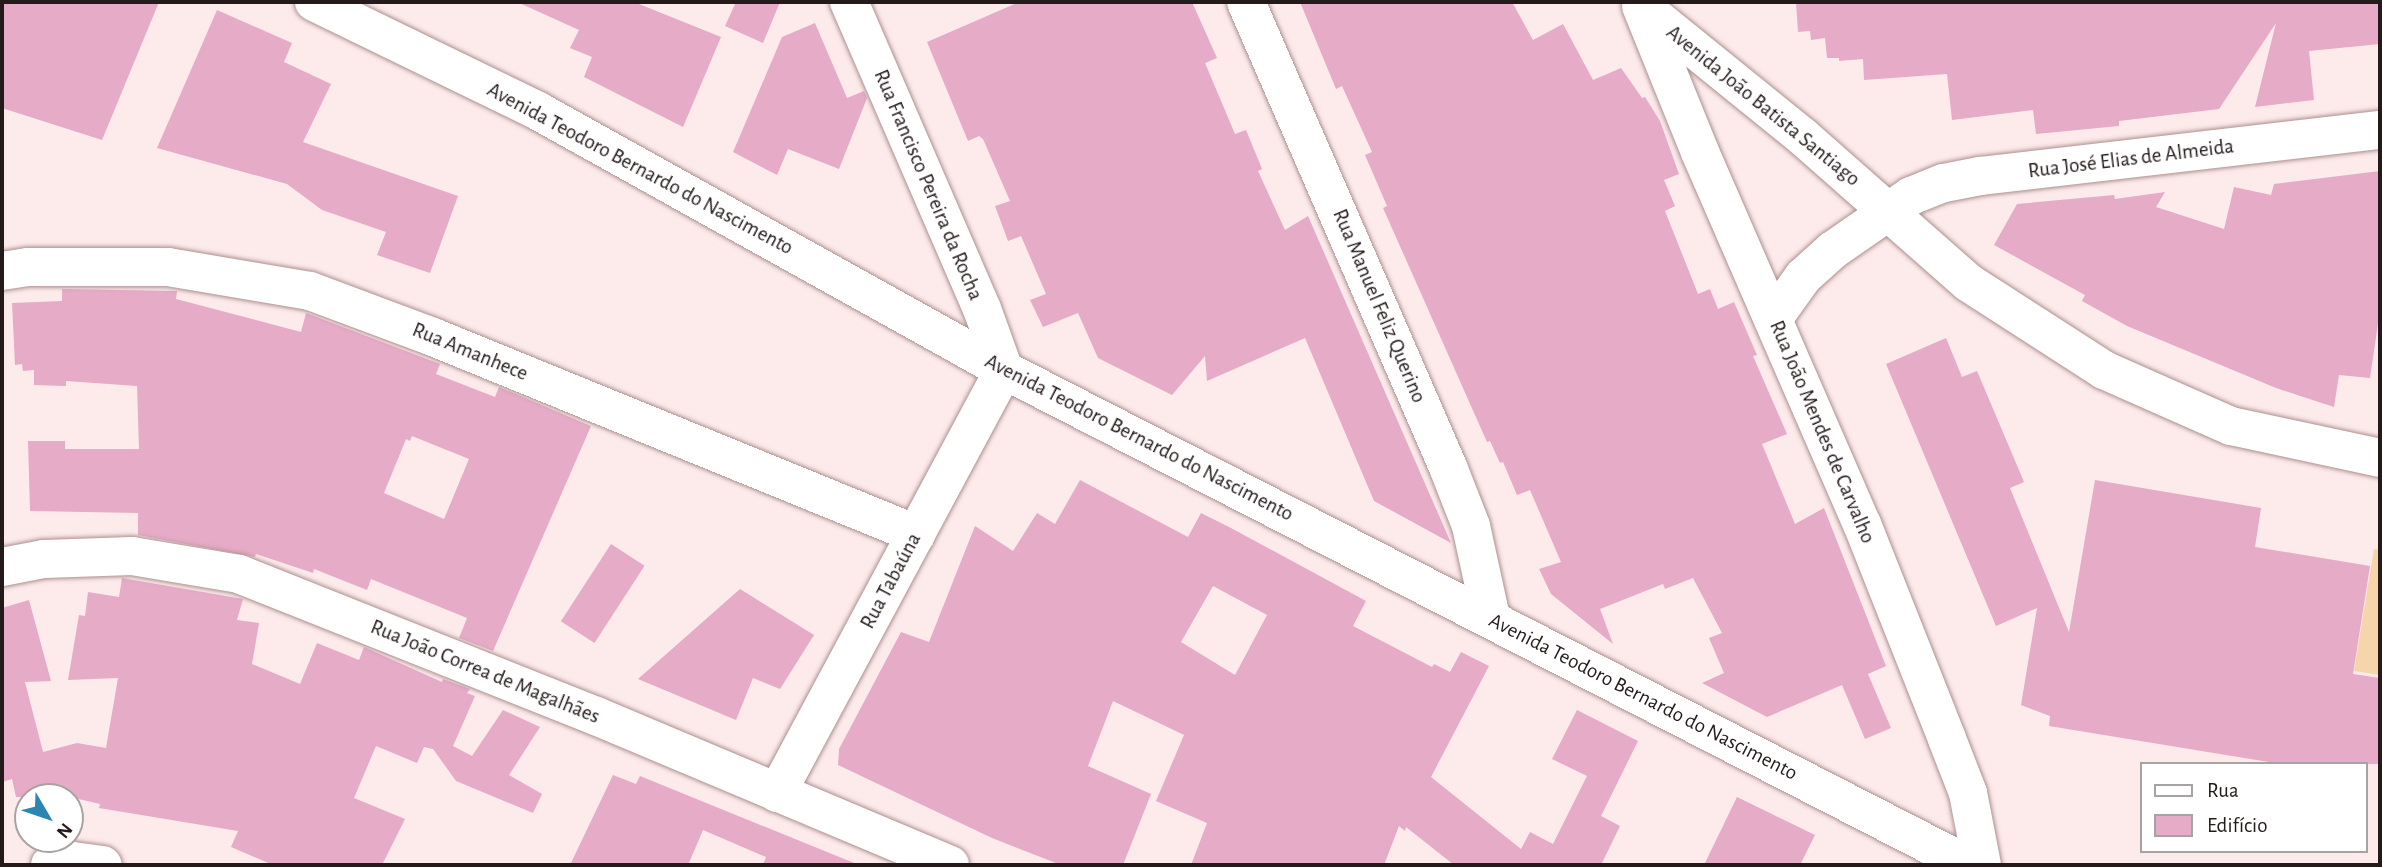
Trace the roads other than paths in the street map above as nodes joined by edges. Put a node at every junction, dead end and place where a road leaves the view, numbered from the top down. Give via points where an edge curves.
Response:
1 (314, 2) edge
2 (849, 2) edge
3 (1246, 2) edge
4 (1639, 4) edge
5 (2380, 130) edge
6 (1889, 210) junction
7 (2, 271) edge
8 (1773, 319) junction
9 (1004, 370) junction
10 (2380, 458) edge
11 (916, 534) junction
12 (2, 567) edge
13 (1491, 618) junction
14 (777, 793) junction
15 (50, 865) edge
16 (103, 865) edge
17 (950, 865) edge
18 (1969, 865) edge
19 (1982, 865) edge

1 - 9 street, Avenida Teodoro Bernardo do Nascimento via 538,111
2 - 9 street, Rua Francisco Pereira da Rocha
3 - 13 street, Rua Manuel Feliz Querino via 1448,467 1471,526
4 - 6 street, Avenida João Batista Santiago
4 - 8 street, Rua João Mendes de Carvalho
5 - 6 street, Rua José Elias de Almeida via 1981,176 1944,183
6 - 8 street via 1803,277
6 - 10 street, Avenida João Batista Santiago via 1969,283 2104,370 2231,426
7 - 11 street, Rua Amanhece via 168,267 310,291
8 - 19 street, Rua João Mendes de Carvalho via 1862,524 1956,761 1968,793
9 - 11 street, Rua Tabaúna
9 - 13 street, Avenida Teodoro Bernardo do Nascimento
11 - 14 street, Rua Tabaúna
12 - 14 street, Rua João Correa de Magalhães via 44,559 132,556 239,574
13 - 18 street, Avenida Teodoro Bernardo do Nascimento
14 - 17 street, Rua João Correa de Magalhães
15 - 16 street via 73,861

